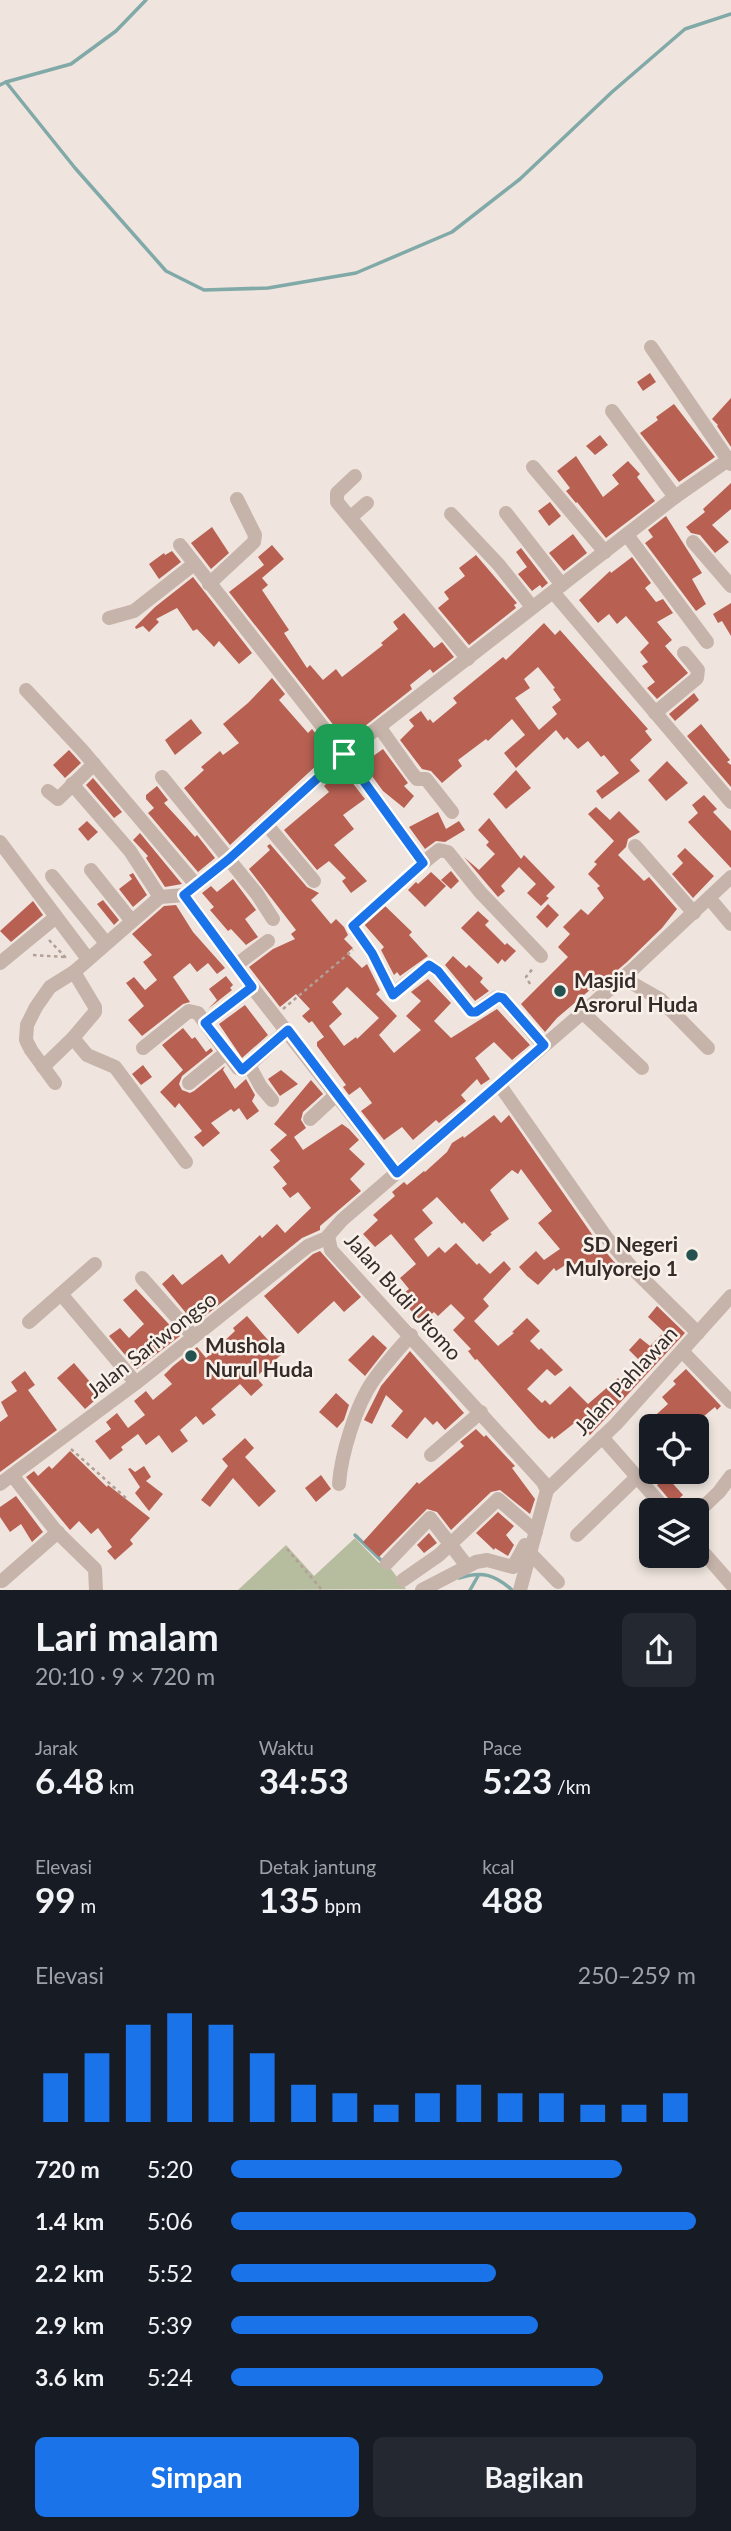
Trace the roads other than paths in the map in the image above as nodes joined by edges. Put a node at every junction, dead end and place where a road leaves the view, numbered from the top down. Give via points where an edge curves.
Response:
1 (651, 347) dead end
2 (612, 411) dead end
3 (730, 461) edge
4 (533, 467) dead end
5 (355, 476) dead end
6 (675, 497) junction
7 (237, 499) dead end
8 (367, 503) dead end
9 (506, 513) dead end
10 (451, 514) dead end
11 (351, 517) junction
12 (628, 535) junction
13 (693, 542) dead end
14 (180, 545) dead end
15 (605, 552) junction
16 (194, 564) junction
17 (209, 584) junction
18 (731, 586) edge
19 (558, 588) junction
20 (533, 607) junction
21 (109, 618) dead end
22 (707, 642) dead end
23 (684, 653) dead end
24 (468, 659) junction
25 (26, 691) dead end
26 (655, 713) junction
27 (380, 727) junction
28 (344, 754) junction
29 (94, 764) junction
30 (162, 777) dead end
31 (72, 784) junction
32 (48, 791) dead end
33 (731, 802) edge
34 (452, 812) dead end
35 (267, 825) junction
36 (0, 842) edge
37 (635, 846) dead end
38 (229, 859) junction
39 (91, 870) dead end
40 (52, 876) dead end
41 (731, 877) edge
42 (314, 881) dead end
43 (190, 890) junction
44 (160, 898) junction
45 (710, 898) junction
46 (694, 913) junction
47 (56, 917) junction
48 (273, 919) dead end
49 (131, 920) junction
50 (731, 924) edge
51 (353, 926) road end
52 (268, 941) dead end
53 (106, 943) junction
54 (541, 956) road end
55 (0, 963) edge
56 (236, 965) junction
57 (81, 966) junction
58 (622, 978) junction
59 (252, 987) junction
60 (583, 1013) junction
61 (205, 1023) junction
62 (288, 1030) junction
63 (73, 1038) junction
64 (544, 1045) junction
65 (143, 1048) dead end
66 (708, 1048) dead end
67 (227, 1052) junction
68 (248, 1065) junction
69 (43, 1067) junction
70 (642, 1068) dead end
71 (55, 1083) dead end
72 (189, 1083) dead end
73 (499, 1084) junction
74 (337, 1094) junction
75 (272, 1100) dead end
76 (310, 1119) dead end
77 (186, 1162) dead end
78 (397, 1173) junction
79 (327, 1238) junction
80 (95, 1264) dead end
81 (142, 1278) dead end
82 (61, 1294) junction
83 (731, 1296) edge
84 (29, 1322) dead end
85 (698, 1333) junction
86 (411, 1335) junction
87 (194, 1337) junction
88 (682, 1351) junction
89 (136, 1383) junction
90 (731, 1402) edge
91 (481, 1412) junction
92 (602, 1437) junction
93 (431, 1455) dead end
94 (731, 1476) edge
95 (637, 1477) junction
96 (6, 1479) edge
97 (339, 1484) dead end
98 (547, 1490) junction
99 (655, 1498) edge
100 (709, 1502) edge
101 (534, 1531) junction
102 (58, 1532) junction
103 (578, 1535) dead end
104 (452, 1545) junction
105 (530, 1552) junction
106 (709, 1559) edge
107 (387, 1563) dead end
108 (467, 1566) junction
109 (403, 1580) dead end
110 (558, 1581) dead end
111 (4, 1583) edge
112 (522, 1584) edge
113 (731, 1584) edge
114 (96, 1590) edge
115 (422, 1590) edge

1 - 3 street
2 - 6 street
3 - 6 street
4 - 15 street
5 - 11 street via 336,497
6 - 12 street
7 - 17 street via 255,535 254,542
8 - 11 street
9 - 19 street
10 - 20 street
11 - 24 street
12 - 15 street
12 - 22 street
13 - 18 street
14 - 16 street
15 - 19 street
16 - 17 street
16 - 21 street via 134,611
17 - 28 street
19 - 20 street
19 - 26 street
20 - 24 street
23 - 26 street via 698,670 697,678
24 - 27 street
25 - 29 street
26 - 33 street
27 - 28 street
27 - 34 street via 412,774 426,779
28 - 35 street
28 - 54 street via 423,863 439,850 448,852
29 - 31 street
29 - 43 street
30 - 38 street
31 - 32 street via 58,799
31 - 44 street via 130,851
35 - 38 street
35 - 42 street
36 - 47 street
37 - 46 street
38 - 43 street
38 - 48 street
39 - 49 street
40 - 53 street
41 - 45 street, Jalan Budi Utomo
43 - 44 street
43 - 56 street
44 - 49 street
45 - 46 street, Jalan Budi Utomo
45 - 50 street
46 - 58 street, Jalan Budi Utomo
47 - 55 street
47 - 57 street
49 - 53 street
51 - 64 street via 393,995 429,965 471,1012 503,998
52 - 56 street
53 - 57 street
56 - 59 street
57 - 63 street via 95,1012
57 - 69 street via 50,987 27,1025 26,1040
58 - 60 street, Jalan Budi Utomo
58 - 66 street via 660,999
59 - 61 street
59 - 62 street
60 - 64 street, Jalan Budi Utomo
60 - 70 street
61 - 65 street via 190,1011
61 - 67 street
62 - 68 street
62 - 74 street
63 - 69 street
63 - 77 street via 88,1055 116,1067
64 - 73 street, Jalan Budi Utomo
67 - 68 street via 240,1069
67 - 72 street
68 - 75 street
69 - 71 street
73 - 78 street, Jalan Budi Utomo
73 - 85 street via 606,1237
74 - 76 street
74 - 78 street
78 - 79 street, Jalan Budi Utomo
79 - 86 street, Jalan Budi Utomo via 331,1250
79 - 87 street, Jalan Sariwongso via 308,1246
80 - 82 street
81 - 87 street
82 - 84 street
82 - 89 street
83 - 85 street, Jalan Pahlawan
85 - 88 street, Jalan Pahlawan
86 - 91 street, Jalan Budi Utomo
86 - 97 street via 366,1392 346,1446
87 - 89 street, Jalan Sariwongso
88 - 90 street
88 - 92 street, Jalan Pahlawan
89 - 96 street, Jalan Sariwongso
91 - 93 street
91 - 98 street, Jalan Budi Utomo
92 - 95 street
92 - 98 street, Jalan Pahlawan
94 - 100 street
95 - 99 street
95 - 103 street
96 - 102 street
98 - 101 street
101 - 104 street via 498,1499
101 - 105 street
101 - 108 street via 513,1567 487,1560
102 - 111 street
102 - 114 street via 95,1569
104 - 107 street via 430,1518
104 - 108 street
104 - 109 street
105 - 110 street
105 - 112 street
106 - 113 street
108 - 115 street

